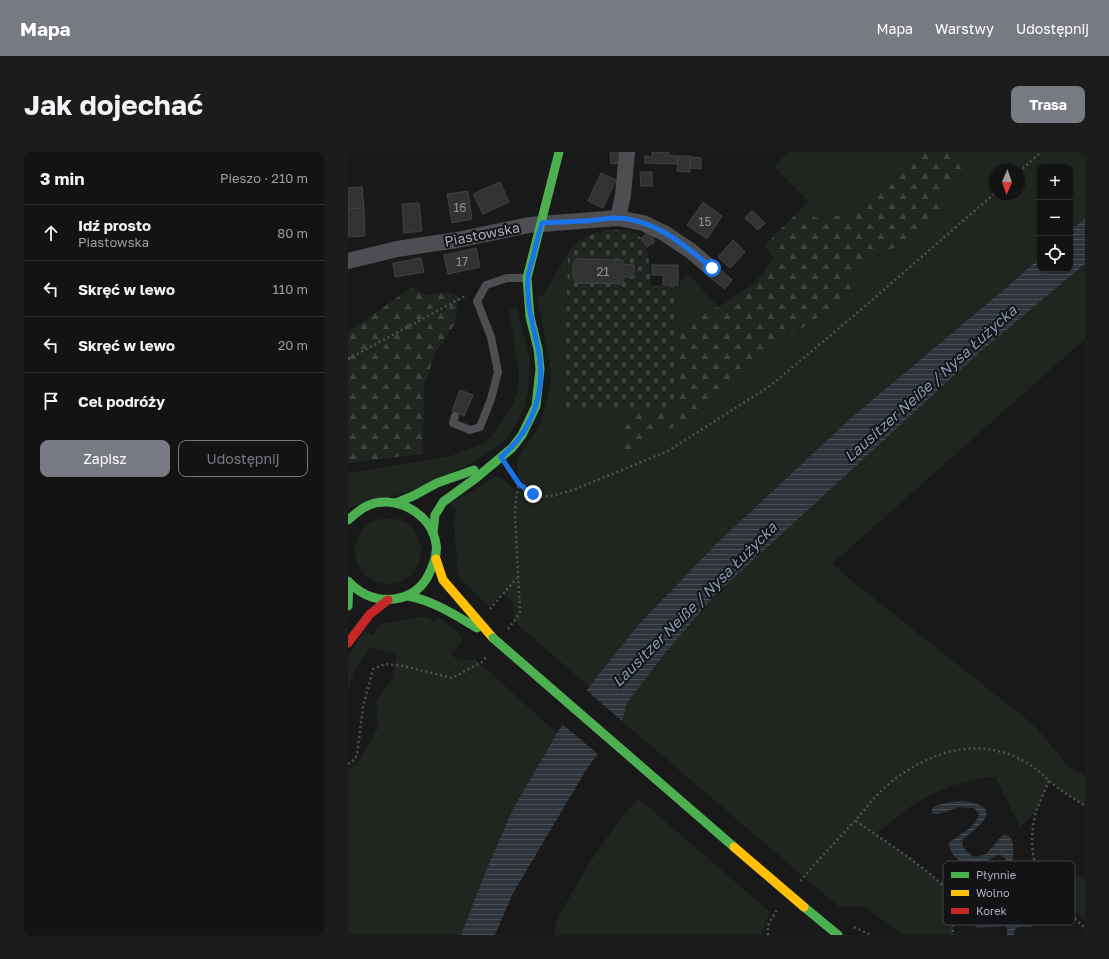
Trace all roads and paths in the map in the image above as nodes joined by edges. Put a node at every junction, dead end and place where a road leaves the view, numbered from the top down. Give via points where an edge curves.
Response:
1 (559, 152) edge
2 (628, 152) edge
3 (1041, 152) edge
4 (1025, 167) edge
5 (989, 197) edge
6 (618, 218) junction
7 (542, 223) junction
8 (348, 260) edge
9 (712, 268) dead end
10 (528, 278) junction
11 (486, 285) junction
12 (348, 359) edge
13 (455, 416) dead end
14 (501, 457) junction
15 (396, 502) junction
16 (350, 517) edge
17 (433, 533) junction
18 (436, 559) junction
19 (518, 577) dead end
20 (348, 582) edge
21 (408, 596) junction
22 (388, 600) junction
23 (348, 606) edge
24 (489, 611) dead end
25 (493, 638) junction
26 (348, 643) edge
27 (386, 664) dead end
28 (348, 764) edge
29 (1049, 781) junction
30 (1085, 806) edge
31 (856, 821) junction
32 (1035, 861) edge
33 (805, 874) dead end
34 (943, 885) edge
35 (779, 907) dead end
36 (1075, 918) edge
37 (953, 925) edge
38 (1085, 928) edge
39 (768, 935) edge
40 (838, 935) edge
41 (953, 935) edge

1 - 7 main road
2 - 6 street
3 - 4 path
5 - 14 path via 770,386 668,451 573,490 540,497 519,484
6 - 7 street, Piastowska
6 - 9 street, Piastowska via 643,223 664,233 691,250
7 - 8 street, Piastowska
7 - 10 main road
10 - 11 lane via 507,278
10 - 14 main road via 530,317 540,369 536,406 522,435
11 - 12 path
11 - 13 lane via 477,301 491,337 498,372 480,427 470,430 453,423
14 - 15 main road
14 - 17 main road via 444,502 436,515
15 - 16 main road via 370,504
15 - 17 main road via 419,513
17 - 18 main road
18 - 21 main road via 429,577
18 - 25 main road via 444,580
19 - 24 path
20 - 22 main road via 370,598
20 - 23 main road
21 - 22 main road
21 - 25 main road via 434,602
22 - 26 main road via 368,615
25 - 40 main road, bridge
27 - 28 path via 373,669 363,707 357,755
29 - 30 path
29 - 31 path via 1022,760 1002,752 982,748 964,749 940,755 899,776 878,794
29 - 32 path via 1036,812 1032,836
31 - 33 path
31 - 34 path
35 - 39 path via 768,925
36 - 38 path
37 - 41 path

